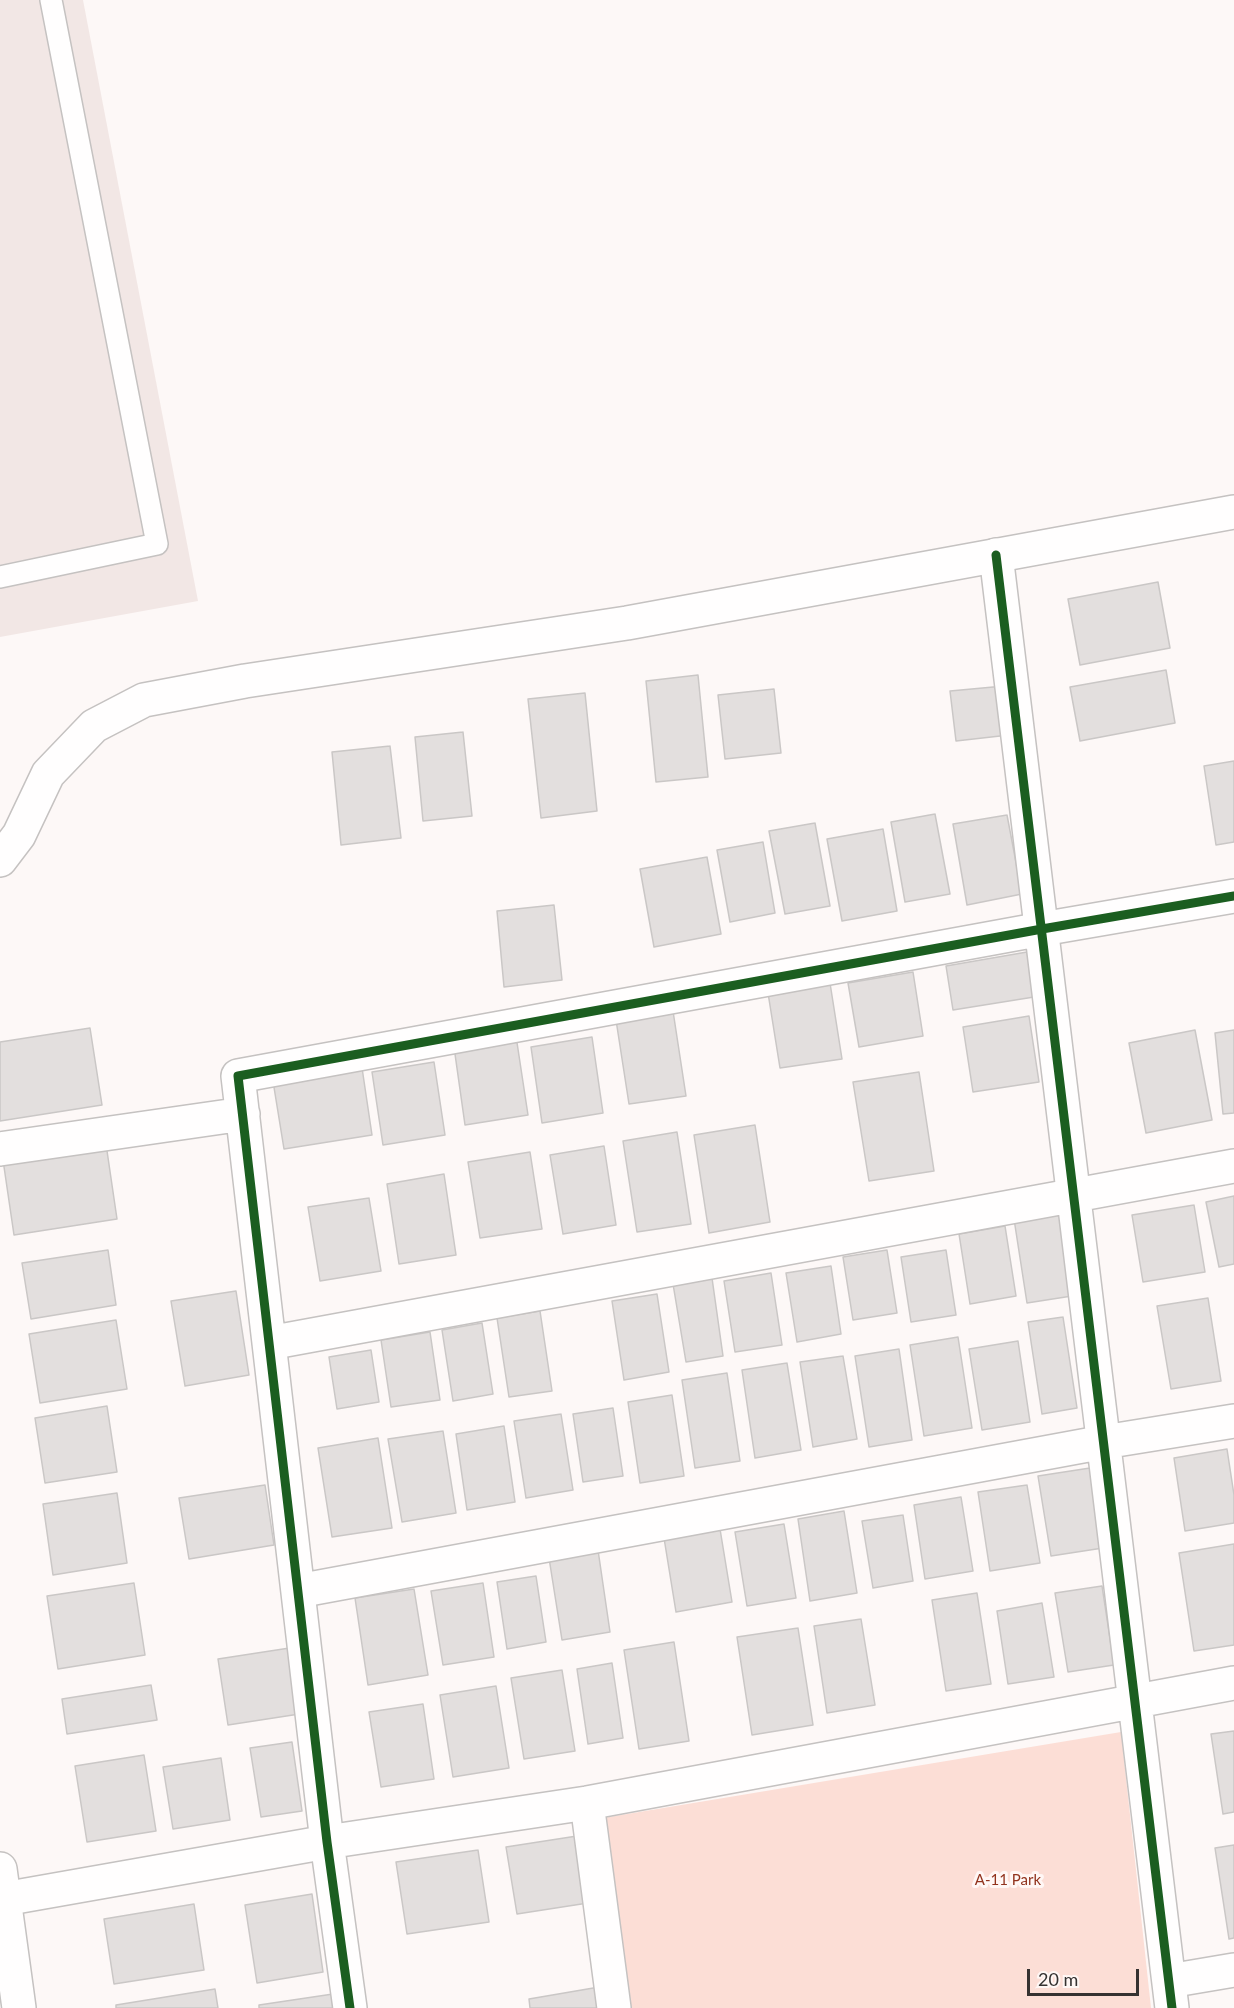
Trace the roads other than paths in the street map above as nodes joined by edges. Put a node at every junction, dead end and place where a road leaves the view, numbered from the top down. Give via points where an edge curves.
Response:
1 (51, 0) edge
2 (1234, 512) edge
3 (996, 555) junction
4 (0, 577) edge
5 (0, 860) edge
6 (1234, 896) edge
7 (1042, 929) junction
8 (243, 1114) junction
9 (0, 1149) edge
10 (1234, 1166) edge
11 (1074, 1196) junction
12 (269, 1343) junction
13 (1234, 1421) edge
14 (1104, 1443) junction
15 (298, 1591) junction
16 (1234, 1683) edge
17 (1136, 1701) junction
18 (587, 1803) junction
19 (327, 1842) junction
20 (2, 1884) edge
21 (1234, 1970) edge
22 (1170, 1994) edge
23 (19, 2008) edge
24 (350, 2008) edge
25 (614, 2008) edge

1 - 4 lane via 157,544
2 - 3 street
3 - 5 street via 627,623 144,700 94,726 48,774 19,835
3 - 7 street
6 - 7 street
7 - 8 street via 238,1076
7 - 11 street
8 - 9 street
8 - 12 street
10 - 11 street
11 - 12 street
11 - 14 street
12 - 15 street
13 - 14 street
14 - 15 street
14 - 17 street
15 - 19 street
16 - 17 street
17 - 18 street
17 - 22 street
18 - 19 street
18 - 25 street
19 - 20 street
19 - 24 street
20 - 23 street
21 - 22 street

